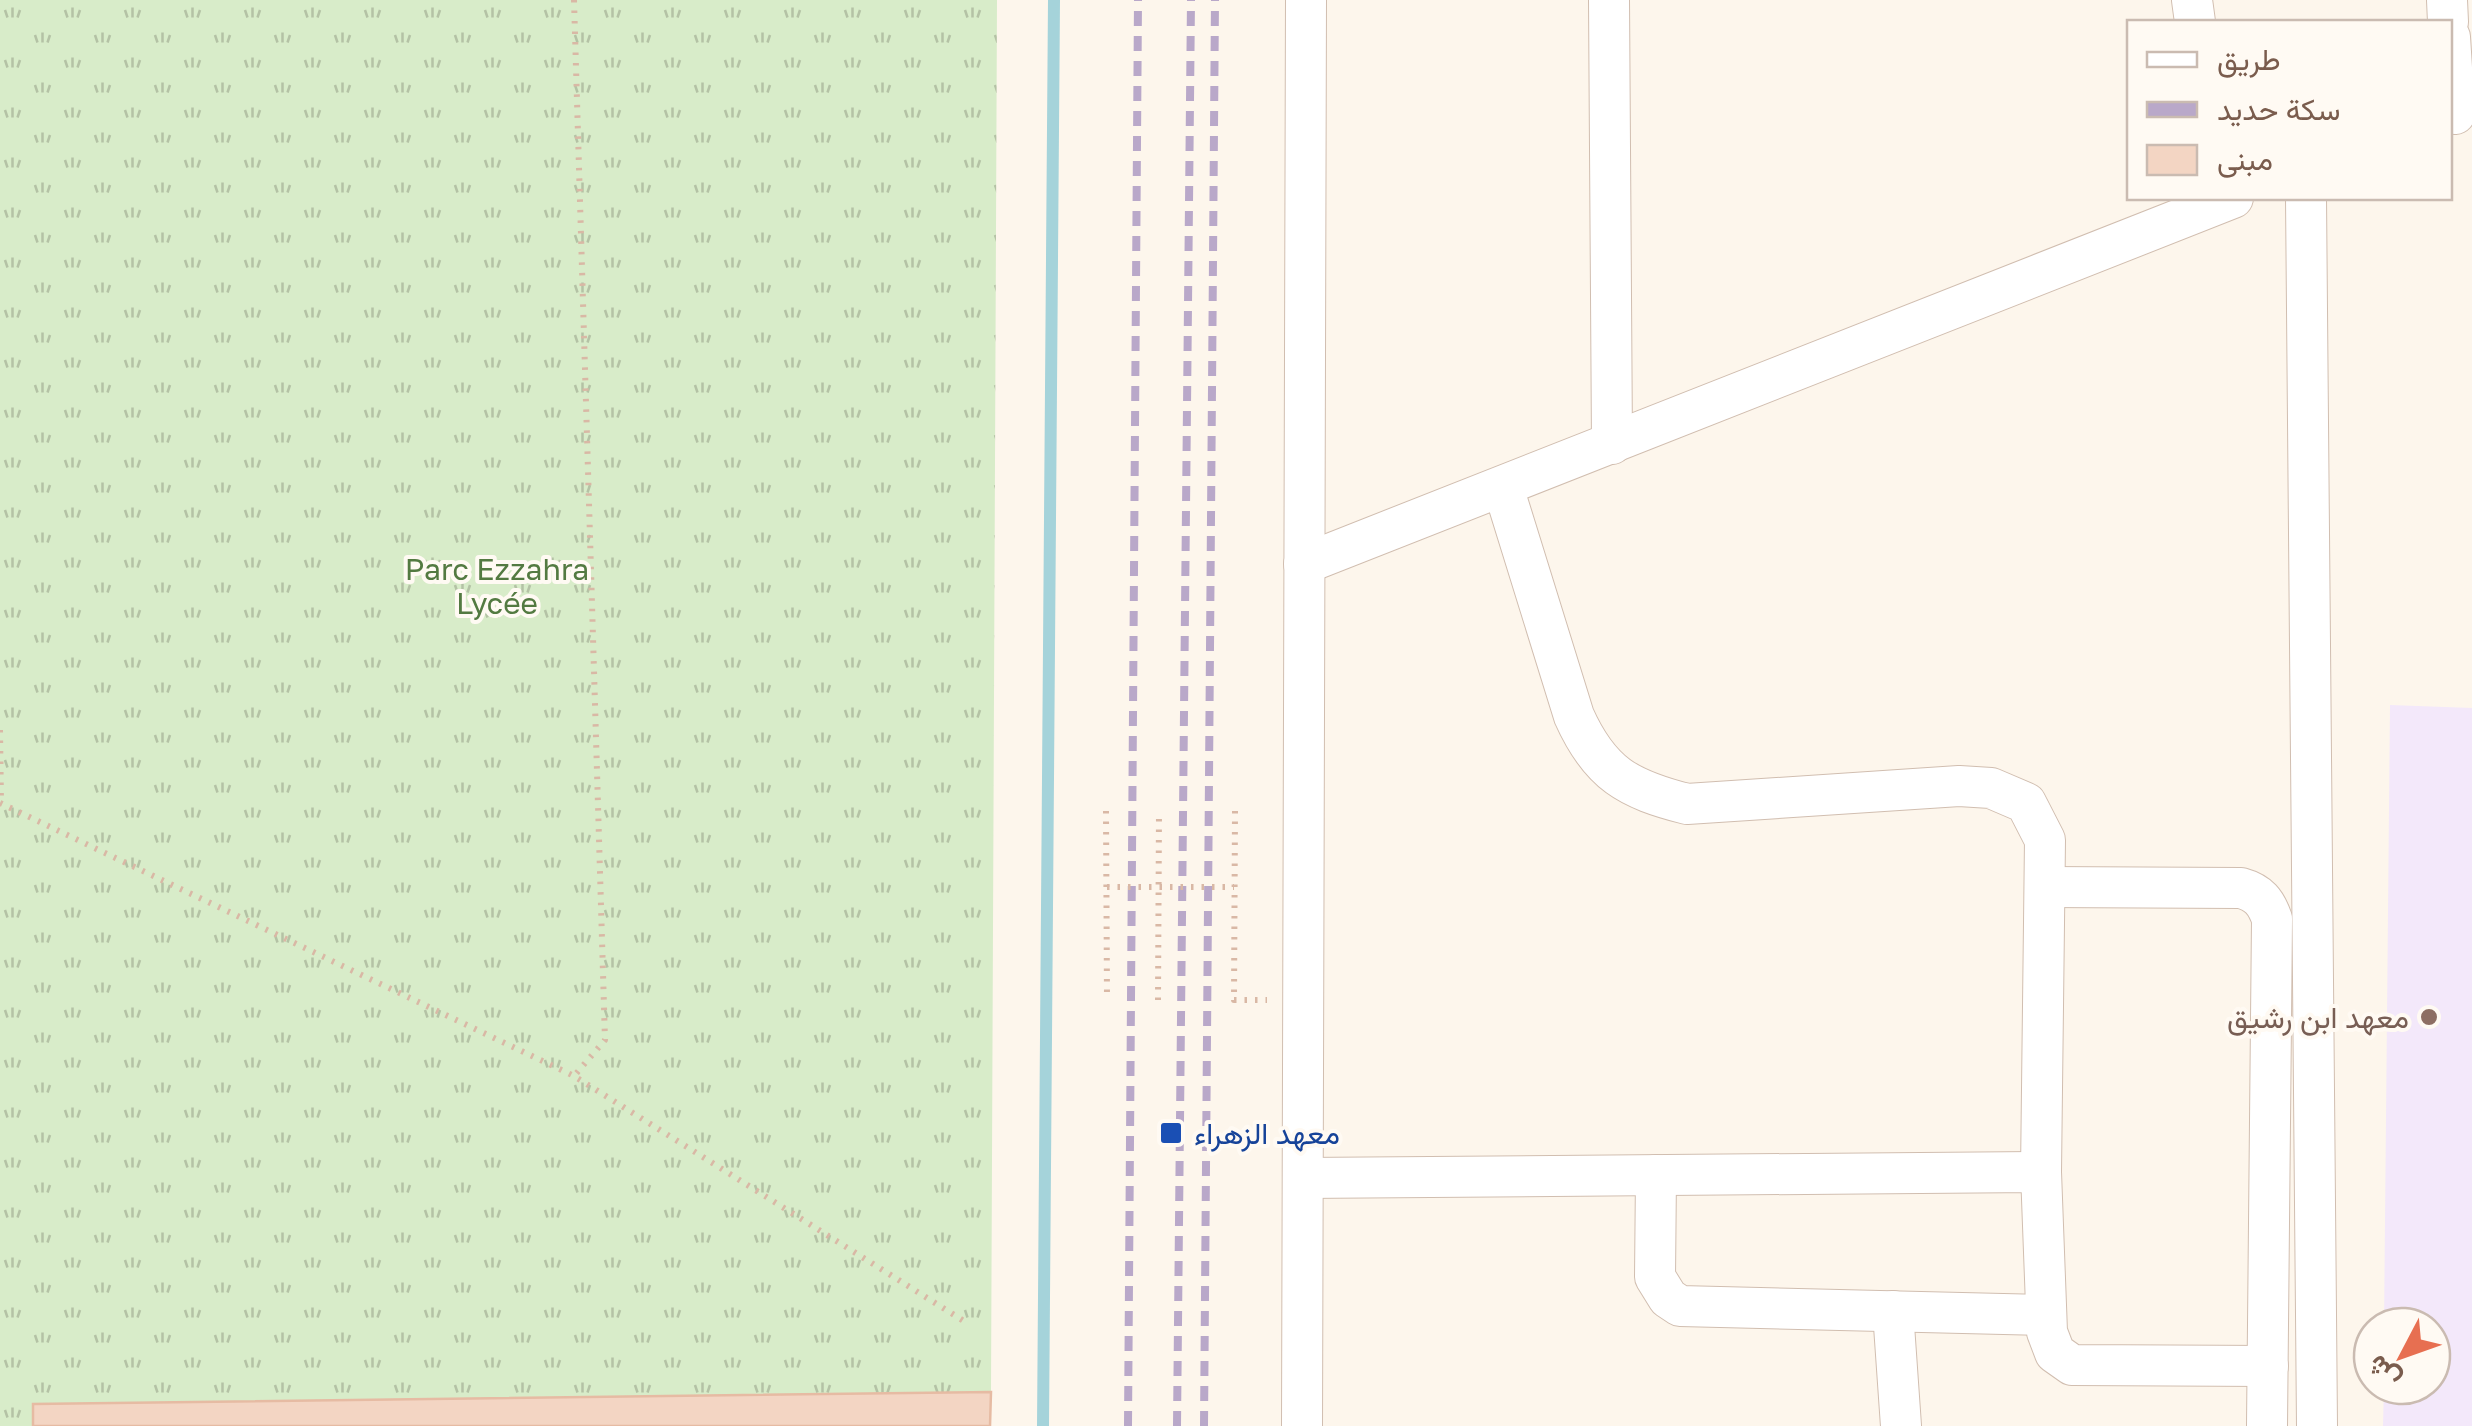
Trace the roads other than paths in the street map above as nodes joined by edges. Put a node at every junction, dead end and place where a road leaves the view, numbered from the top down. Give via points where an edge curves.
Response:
1 (1306, 0) edge
2 (1608, 0) edge
3 (2452, 54) edge
4 (2459, 113) edge
5 (2222, 200) edge
6 (2306, 200) edge
7 (1612, 444) junction
8 (1504, 486) junction
9 (1304, 564) junction
10 (2045, 887) junction
11 (2041, 1172) junction
12 (1656, 1175) junction
13 (1302, 1178) junction
14 (1893, 1311) junction
15 (2046, 1315) junction
16 (2268, 1366) junction
17 (1302, 1426) edge
18 (1901, 1426) edge
19 (2267, 1426) edge
20 (2317, 1426) edge

1 - 9 street
2 - 7 street
3 - 4 street
5 - 7 street
6 - 20 street
7 - 8 street
8 - 9 street
8 - 10 street via 1574,716 1612,774 1645,794 1688,804 1991,788 2026,803 2045,840
9 - 13 street
10 - 11 street
10 - 16 street via 2241,888 2267,905
11 - 12 street
11 - 15 street
12 - 13 street
12 - 14 street via 1655,1277 1680,1306
13 - 17 street
14 - 15 street
14 - 18 street
15 - 16 street via 2055,1353 2072,1366
16 - 19 street

